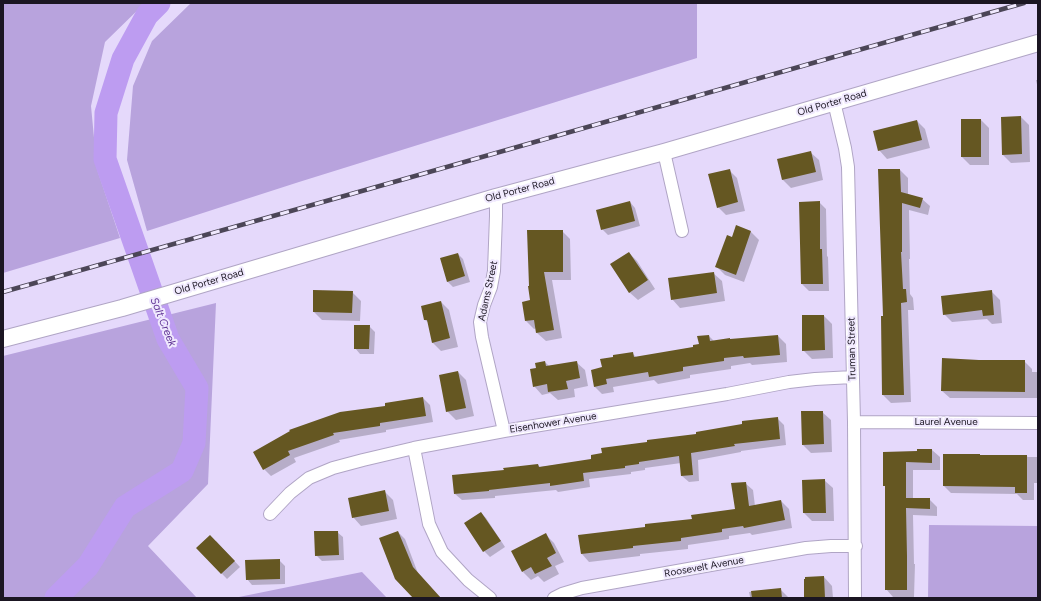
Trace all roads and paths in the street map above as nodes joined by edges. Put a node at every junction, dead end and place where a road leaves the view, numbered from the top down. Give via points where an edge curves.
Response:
1 (1038, 43) edge
2 (834, 102) junction
3 (664, 152) junction
4 (496, 197) junction
5 (682, 231) dead end
6 (3, 339) edge
7 (852, 376) junction
8 (854, 422) junction
9 (1038, 423) edge
10 (504, 430) junction
11 (414, 448) junction
12 (270, 514) dead end
13 (856, 546) junction
14 (490, 598) edge
15 (554, 598) edge
16 (855, 598) edge

1 - 2 street, Old Porter Road
2 - 3 street, Old Porter Road
2 - 7 street, Truman Street via 848,167
3 - 4 street, Old Porter Road
3 - 5 street
4 - 6 street, Old Porter Road via 122,308
4 - 10 street, Adams Street via 494,271 480,322
7 - 8 street, Truman Street
7 - 10 street, Eisenhower Avenue via 789,382
8 - 9 street, Laurel Avenue
8 - 13 street, Truman Street
10 - 11 street, Eisenhower Avenue
11 - 12 street, Eisenhower Avenue via 340,466 309,478
11 - 14 street via 429,524 442,552 468,580
13 - 15 street, Roosevelt Avenue via 806,548 582,588
13 - 16 street, Truman Street

